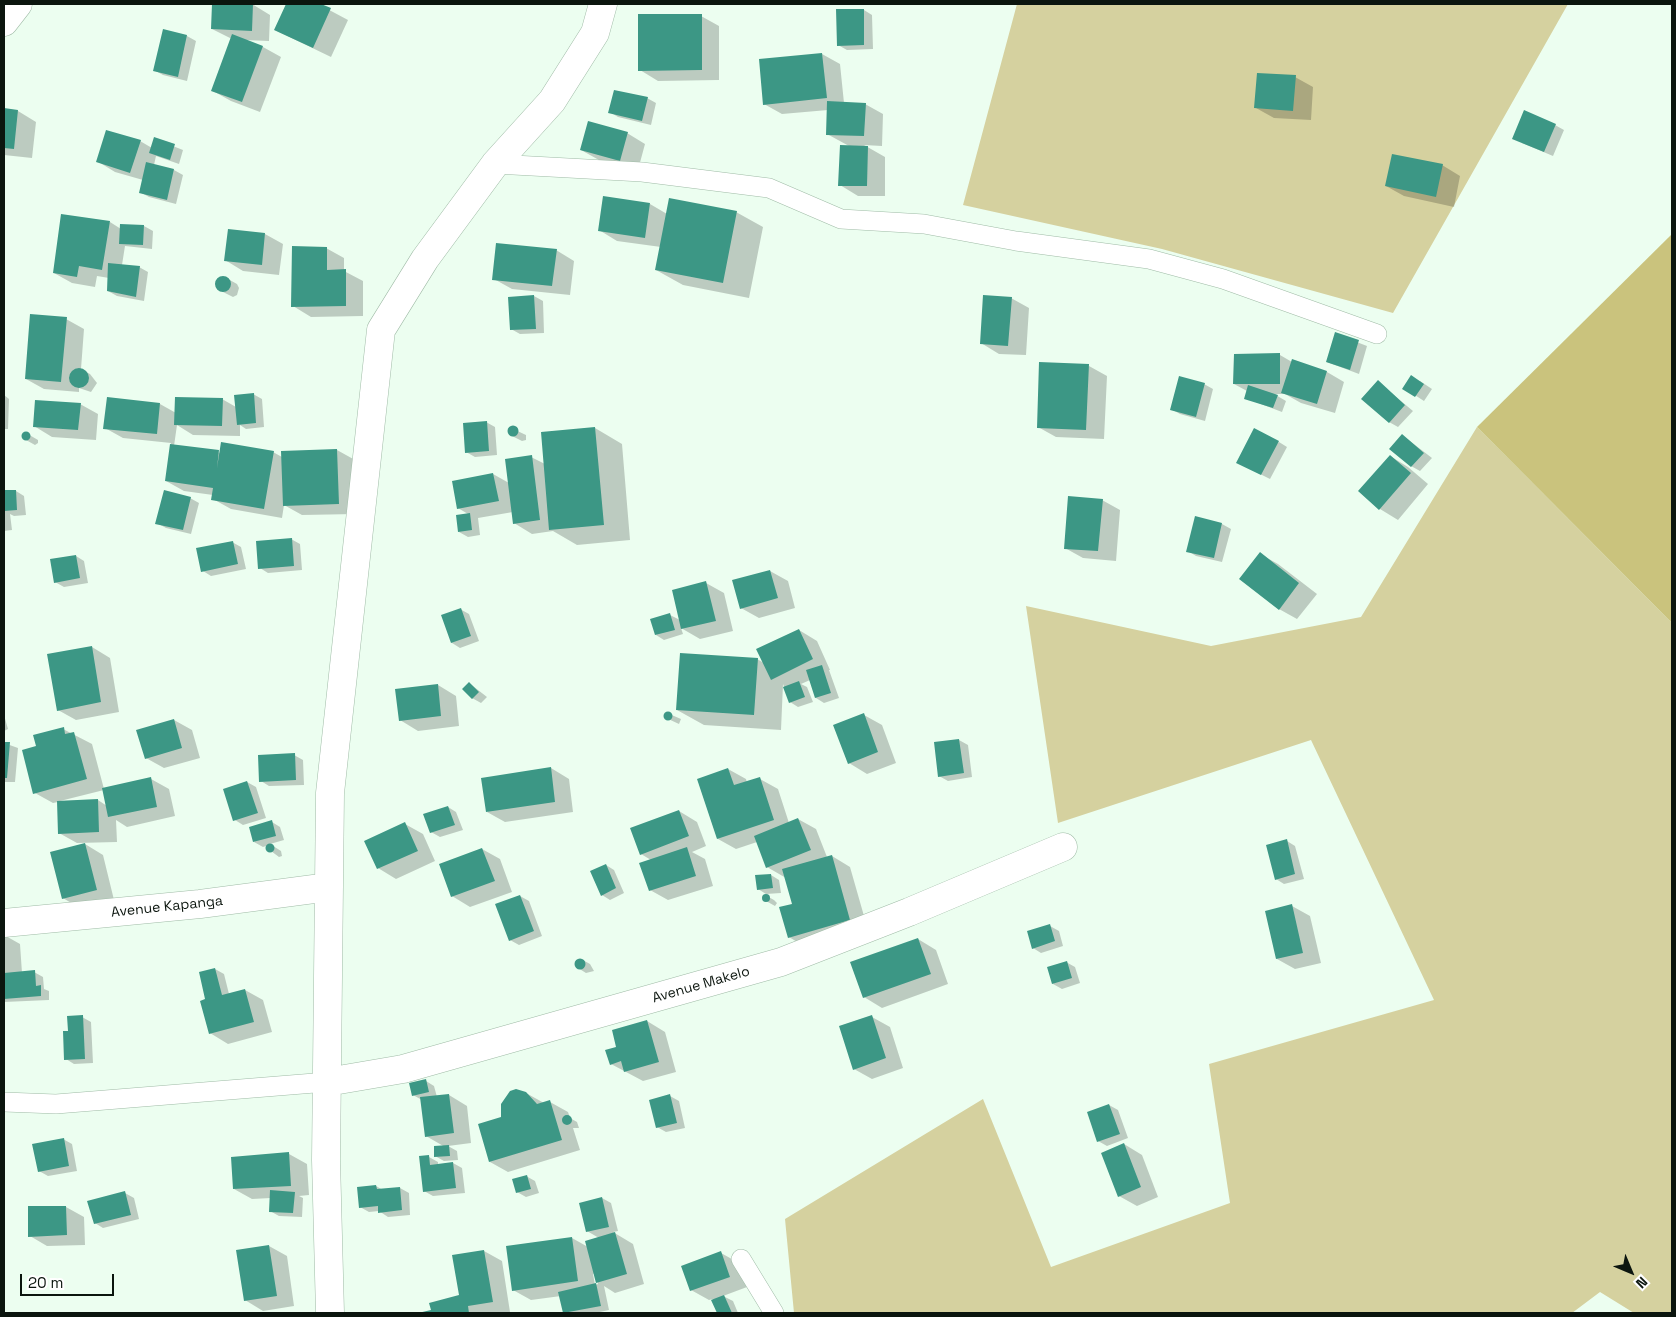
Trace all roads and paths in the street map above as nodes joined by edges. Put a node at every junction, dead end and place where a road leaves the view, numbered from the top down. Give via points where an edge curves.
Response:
1 (18, 4) edge
2 (603, 4) edge
3 (4, 22) edge
4 (495, 164) junction
5 (1377, 334) dead end
6 (1063, 848) dead end
7 (329, 887) junction
8 (4, 923) edge
9 (327, 1082) junction
10 (4, 1102) edge
11 (741, 1259) dead end
12 (330, 1313) edge
13 (774, 1313) edge

1 - 3 street
2 - 4 street via 595,34 552,101
4 - 5 lane via 642,172 769,188 841,219 924,224 1016,241 1149,259 1222,280
4 - 7 street via 425,259 381,330 330,793
6 - 9 street, Avenue Makelo via 781,962 403,1069
7 - 8 street, Avenue Kapanga via 200,904
7 - 9 street
9 - 10 lane via 56,1104
9 - 12 street
11 - 13 lane

